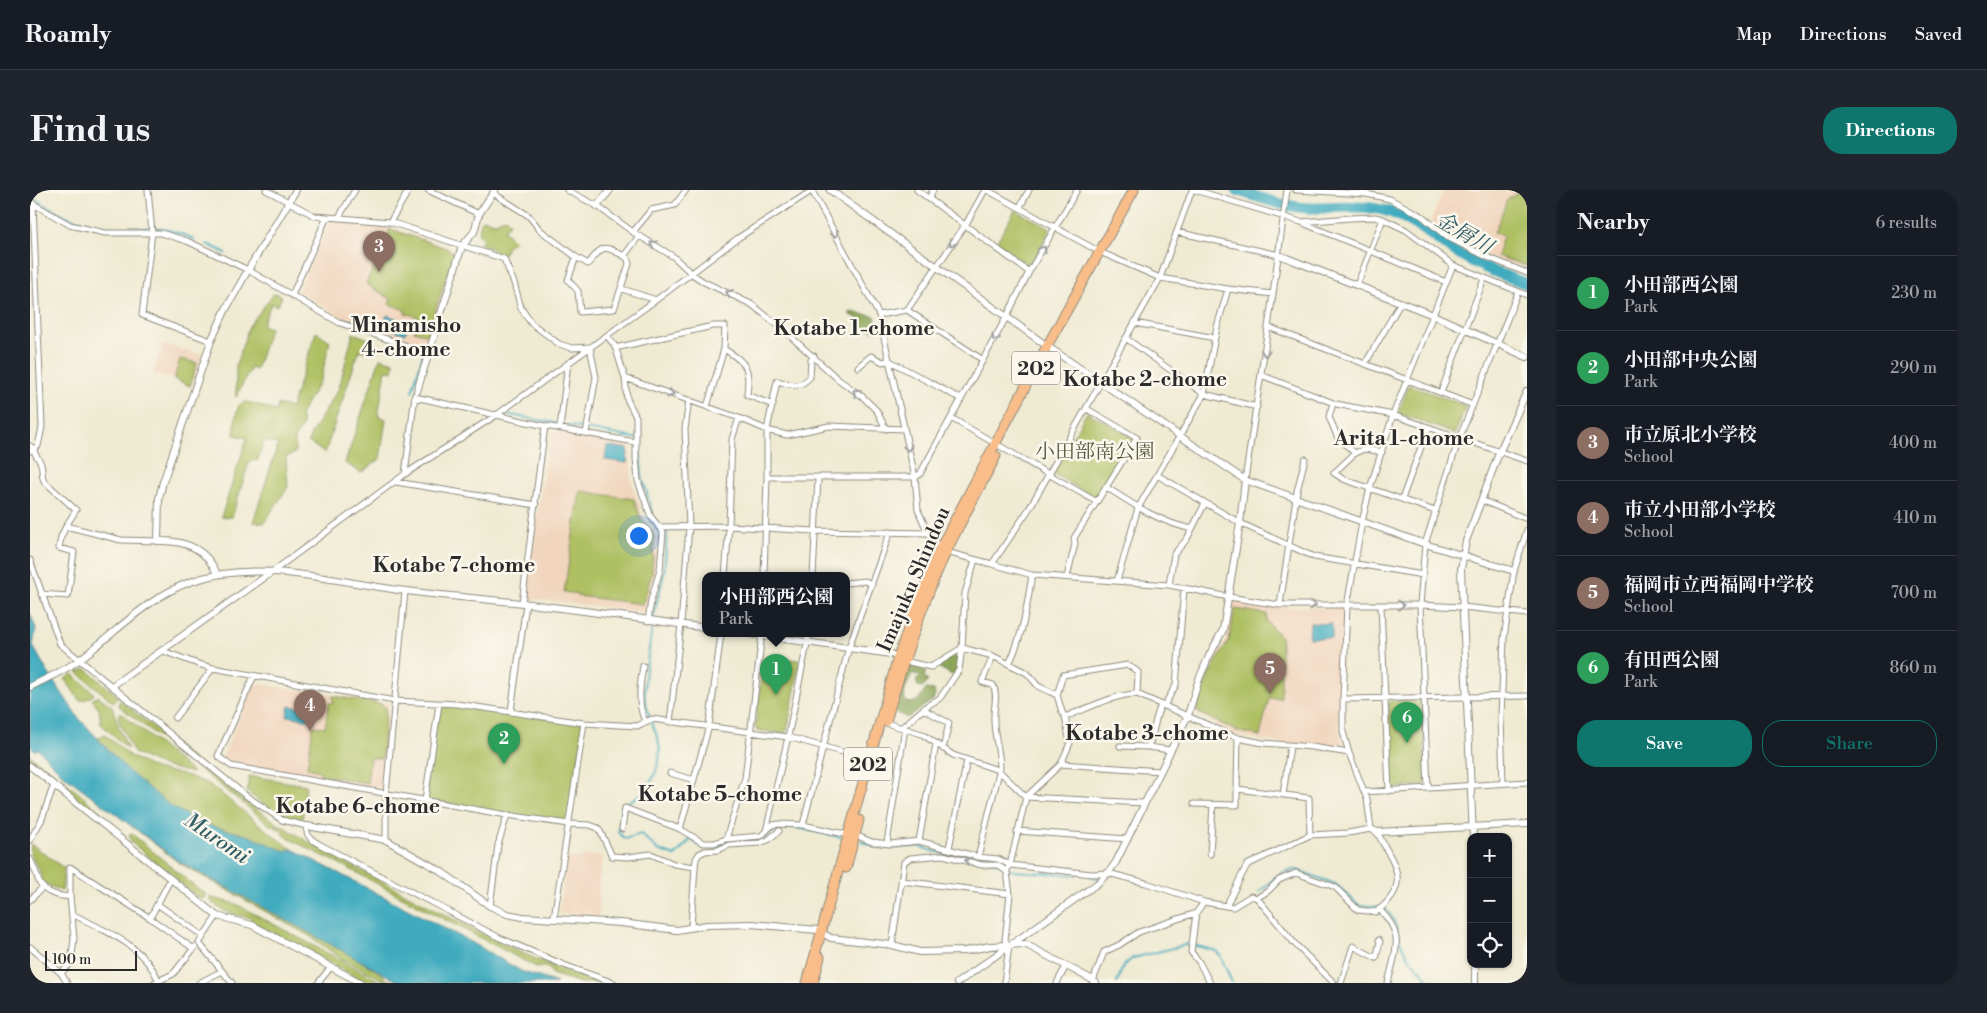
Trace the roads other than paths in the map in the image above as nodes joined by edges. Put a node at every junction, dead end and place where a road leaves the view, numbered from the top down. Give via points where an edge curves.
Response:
1 (148, 190) edge
2 (266, 190) edge
3 (296, 190) edge
4 (355, 190) edge
5 (409, 190) edge
6 (428, 190) edge
7 (568, 190) edge
8 (610, 190) edge
9 (686, 190) edge
10 (812, 190) edge
11 (830, 190) edge
12 (917, 190) edge
13 (933, 190) edge
14 (986, 190) edge
15 (1030, 190) edge
16 (1077, 190) edge
17 (1134, 190) edge
18 (1140, 190) edge
19 (1193, 190) edge
20 (1287, 190) edge
21 (1296, 190) edge
22 (494, 192) edge
23 (930, 199) junction
24 (289, 202) junction
25 (32, 203) edge
26 (597, 206) junction
27 (1020, 208) junction
28 (479, 214) junction
29 (327, 217) junction
30 (339, 217) junction
31 (1284, 218) junction
32 (1384, 219) junction
33 (390, 222) junction
34 (1301, 222) junction
35 (966, 224) junction
36 (1056, 227) junction
37 (632, 232) junction
38 (1177, 232) junction
39 (152, 233) junction
40 (639, 236) junction
41 (462, 246) junction
42 (1370, 251) junction
43 (1103, 253) junction
44 (1279, 255) junction
45 (624, 256) junction
46 (576, 257) junction
47 (1453, 265) junction
48 (936, 266) junction
49 (248, 270) junction
50 (1029, 272) junction
51 (1527, 273) edge
52 (692, 274) junction
53 (1160, 278) junction
54 (1484, 279) junction
55 (1446, 282) junction
56 (1357, 284) junction
57 (622, 289) junction
58 (1228, 289) junction
59 (1518, 292) junction
60 (1273, 294) junction
61 (292, 295) junction
62 (1527, 295) edge
63 (656, 300) junction
64 (1401, 302) junction
65 (907, 310) junction
66 (879, 315) junction
67 (1433, 315) junction
68 (1007, 316) junction
69 (1135, 324) junction
70 (1268, 327) junction
71 (1465, 330) junction
72 (607, 336) junction
73 (1215, 338) junction
74 (1127, 339) junction
75 (211, 341) junction
76 (1497, 343) junction
77 (590, 347) junction
78 (615, 348) junction
79 (1050, 348) junction
80 (724, 349) junction
81 (428, 353) junction
82 (814, 356) junction
83 (1527, 356) edge
84 (890, 360) junction
85 (983, 360) junction
86 (568, 363) junction
87 (1365, 364) junction
88 (858, 367) dead end
89 (1261, 374) junction
90 (625, 378) junction
91 (1408, 379) junction
92 (1102, 383) junction
93 (1527, 391) edge
94 (1441, 392) junction
95 (416, 394) junction
96 (1204, 394) junction
97 (961, 399) junction
98 (689, 400) junction
99 (1333, 403) junction
100 (772, 405) junction
101 (1472, 405) junction
102 (708, 406) junction
103 (1257, 407) junction
104 (1087, 409) junction
105 (1393, 415) junction
106 (495, 416) junction
107 (739, 418) junction
108 (951, 418) junction
109 (561, 425) junction
110 (545, 426) junction
111 (1428, 428) junction
112 (886, 429) junction
113 (904, 429) junction
114 (586, 430) junction
115 (767, 430) junction
116 (1180, 435) junction
117 (636, 439) junction
118 (1459, 439) junction
119 (998, 445) junction
120 (31, 448) edge
121 (1382, 452) junction
122 (1355, 453) junction
123 (1499, 453) junction
124 (1305, 459) dead end
125 (1527, 461) edge
126 (405, 474) junction
127 (1049, 474) junction
128 (1157, 475) junction
129 (767, 477) junction
130 (915, 477) junction
131 (818, 478) junction
132 (1244, 480) junction
133 (396, 482) junction
134 (1106, 487) junction
135 (1370, 488) junction
136 (1296, 498) junction
137 (1402, 500) junction
138 (1481, 500) junction
139 (1097, 502) junction
140 (1205, 503) junction
141 (536, 505) junction
142 (1138, 508) junction
143 (1435, 511) junction
144 (1527, 519) edge
145 (1362, 522) junction
146 (1240, 523) junction
147 (66, 526) junction
148 (658, 526) junction
149 (729, 526) junction
150 (689, 527) junction
151 (766, 529) junction
152 (1192, 529) junction
153 (1527, 530) edge
154 (814, 531) junction
155 (890, 532) junction
156 (928, 533) junction
157 (158, 541) junction
158 (1424, 544) junction
159 (1289, 545) junction
160 (943, 550) junction
161 (1463, 556) junction
162 (30, 560) edge
163 (975, 560) junction
164 (992, 564) junction
165 (1354, 564) junction
166 (1514, 571) junction
167 (272, 572) junction
168 (725, 572) edge
169 (764, 572) edge
170 (813, 572) edge
171 (217, 574) junction
172 (1032, 574) junction
173 (1423, 575) junction
174 (1067, 577) junction
175 (1117, 581) junction
176 (850, 583) edge
177 (872, 584) junction
178 (1169, 585) junction
179 (1184, 589) junction
180 (405, 591) junction
181 (41, 594) junction
182 (1229, 597) junction
183 (524, 604) junction
184 (1280, 604) junction
185 (1420, 605) junction
186 (1347, 606) junction
187 (1380, 606) junction
188 (1463, 607) junction
189 (1508, 611) junction
190 (1527, 614) edge
191 (651, 621) junction
192 (681, 624) junction
193 (702, 627) edge
194 (721, 637) edge
195 (762, 637) edge
196 (778, 637) edge
197 (809, 637) edge
198 (809, 641) junction
199 (849, 647) junction
200 (962, 648) junction
201 (164, 651) junction
202 (993, 656) junction
203 (901, 659) junction
204 (77, 661) junction
205 (1009, 664) junction
206 (643, 666) dead end
207 (213, 668) junction
208 (254, 676) junction
209 (112, 686) junction
210 (30, 687) edge
211 (1137, 694) junction
212 (1057, 695) junction
213 (1467, 696) junction
214 (1502, 696) junction
215 (1527, 696) edge
216 (1424, 698) junction
217 (1343, 699) junction
218 (1385, 699) junction
219 (395, 701) junction
220 (439, 704) junction
221 (1163, 705) junction
222 (923, 709) junction
223 (511, 711) junction
224 (1188, 715) junction
225 (1066, 717) junction
226 (176, 718) dead end
227 (645, 721) junction
228 (670, 722) junction
229 (584, 723) junction
230 (886, 723) junction
231 (709, 726) junction
232 (903, 728) junction
233 (752, 732) junction
234 (788, 737) junction
235 (1238, 738) junction
236 (936, 744) junction
237 (823, 746) junction
238 (1120, 746) dead end
239 (1290, 746) junction
240 (1148, 747) junction
241 (944, 749) junction
242 (1170, 750) junction
243 (1349, 753) junction
244 (872, 760) junction
245 (967, 760) junction
246 (1061, 764) junction
247 (30, 766) edge
248 (998, 770) junction
249 (1160, 771) junction
250 (670, 773) dead end
251 (694, 780) junction
252 (1503, 782) junction
253 (1527, 782) edge
254 (1471, 784) junction
255 (56, 786) junction
256 (1428, 788) junction
257 (1237, 789) junction
258 (1389, 791) junction
259 (1364, 792) junction
260 (386, 794) junction
261 (1283, 795) junction
262 (1026, 797) junction
263 (425, 800) junction
264 (1144, 803) junction
265 (1194, 804) dead end
266 (1213, 805) junction
267 (507, 815) junction
268 (569, 824) junction
269 (1527, 824) edge
270 (803, 825) junction
271 (307, 826) junction
272 (1473, 826) junction
273 (622, 829) dead end
274 (680, 829) junction
275 (1374, 830) junction
276 (766, 831) junction
277 (1017, 831) junction
278 (779, 832) dead end
279 (1473, 833) edge
280 (852, 835) junction
281 (1310, 835) junction
282 (726, 839) junction
283 (1128, 839) junction
284 (30, 840) edge
285 (386, 840) junction
286 (919, 841) junction
287 (887, 843) junction
288 (949, 848) junction
289 (1210, 854) dead end
290 (978, 857) junction
291 (30, 859) edge
292 (998, 862) junction
293 (1010, 865) junction
294 (695, 867) junction
295 (1006, 871) junction
296 (1108, 873) junction
297 (170, 880) junction
298 (902, 881) junction
299 (43, 887) junction
300 (1010, 894) junction
301 (70, 896) junction
302 (1257, 898) junction
303 (30, 900) edge
304 (1204, 902) junction
305 (157, 904) junction
306 (490, 906) junction
307 (1226, 906) junction
308 (1380, 908) junction
309 (1196, 913) junction
310 (72, 916) junction
311 (217, 916) junction
312 (150, 918) junction
313 (554, 918) junction
314 (691, 928) junction
315 (824, 934) junction
316 (203, 936) junction
317 (1379, 940) dead end
318 (199, 943) junction
319 (892, 945) junction
320 (1010, 946) junction
321 (30, 947) edge
322 (194, 949) junction
323 (1066, 966) junction
324 (331, 967) junction
325 (1475, 968) edge
326 (222, 971) junction
327 (62, 973) junction
328 (156, 982) edge
329 (1094, 982) edge
330 (67, 983) edge
331 (199, 983) edge
332 (232, 983) edge
333 (318, 983) edge
334 (361, 983) edge
335 (614, 983) edge
336 (807, 983) edge
337 (814, 983) edge
338 (957, 983) edge
339 (1004, 983) edge
340 (1057, 983) edge
341 (1210, 983) edge
342 (1334, 983) edge
343 (1341, 983) edge
344 (1388, 983) edge
345 (1475, 983) edge

1 - 39 street
2 - 24 street
3 - 24 street
4 - 30 street
5 - 33 street
6 - 28 street
7 - 26 street
8 - 26 street
9 - 37 street via 675,205 651,210
10 - 52 street via 738,238
10 -> 66 street
11 - 48 street
12 - 23 street
13 - 23 street
14 - 27 street
14 - 35 street
15 - 27 street
16 - 36 street
17 - 43 highway, Imajuku Shindou / 202
18 - 43 highway, Imajuku Shindou / 202
19 - 31 street
19 - 38 street
20 - 31 street
21 - 51 street via 1366,194 1390,199 1422,216 1447,237
22 - 28 street
22 - 46 street via 529,216 540,230
23 - 35 street
24 - 29 street via 315,216
24 - 49 street
25 - 39 street via 70,225 105,233
25 - 120 street via 42,427 38,446
26 - 37 street
27 - 36 street
28 - 41 street via 474,232
29 - 30 street
29 - 61 street
30 - 33 street
31 - 34 street
31 - 44 street
32 - 34 street via 1366,217
32 - 42 street
32 - 47 street via 1406,230
33 - 41 street
34 - 42 street
35 -> 48 street
35 - 50 street
36 - 43 street
50 -> 36 street
37 - 40 street
38 - 44 street
38 - 53 street
39 - 49 street via 187,242
39 - 75 street via 142,315
40 - 45 street
52 -> 40 street via 674,257
41 - 77 street via 504,260 521,308 531,323 559,344 572,348
41 - 81 street
42 - 55 street
42 - 56 street
43 - 53 street
43 - 79 highway, Imajuku Shindou / 202
44 - 56 street
44 - 60 street
45 - 46 street via 607,247 601,248 588,264
45 - 57 street via 629,264
46 - 57 street via 568,280 578,291 580,312 614,309
47 - 54 street
47 - 55 street
48 - 65 street
48 - 68 street
49 - 61 street
49 - 75 street
50 - 68 street
52 - 63 street
82 -> 52 street via 751,304
53 - 58 street
53 - 69 street
54 - 59 street
54 - 71 street
55 - 67 street
56 - 64 street
57 - 63 street
58 - 60 street
58 - 73 street
59 - 62 street
59 - 76 street
60 - 70 street
61 - 81 street via 340,323
63 - 72 street
64 - 67 street
64 - 87 street
65 - 66 street
65 - 85 street
66 - 84 street
67 - 71 street
67 - 91 street
68 - 79 street
68 -> 85 street
69 - 73 street
69 - 74 street
70 - 87 street
70 -> 89 street
71 - 76 street
71 - 94 street
72 - 77 street
72 - 78 street
73 - 96 street
74 - 92 street
74 - 96 street
75 - 157 street via 163,482 159,498
76 - 83 street
76 - 101 street
77 - 86 street
77 - 114 street via 596,378
78 - 80 street via 725,326
78 - 90 street
79 - 92 street
79 - 119 highway, Imajuku Shindou / 202
80 - 100 street via 743,362 749,373 746,395
80 - 102 street
81 - 95 street
82 - 100 street via 810,377 803,384 777,381
112 -> 82 street via 877,411
84 - 88 street via 883,362 870,356
84 - 97 street
84 - 113 street
85 - 97 street
86 - 106 street
86 - 109 street
87 - 91 street
89 - 99 street
89 - 103 street
90 -> 98 street
90 - 117 street via 626,399 636,417
91 - 94 street
91 - 105 street
92 - 104 street
92 - 116 street
93 - 123 street
94 - 101 street
95 - 106 street
95 - 126 street
96 - 103 street
96 - 116 street
97 - 108 street
98 - 102 street
98 - 150 street via 686,429
99 - 105 street
99 - 122 street via 1329,416 1338,438
100 - 115 street
101 - 118 street
102 - 107 street
103 - 132 street
104 - 127 street
104 - 134 street via 1137,438
105 - 111 street
105 - 121 street
106 - 110 street
106 - 126 street
107 - 115 street
107 - 149 street via 732,439
108 - 119 street
108 - 130 street via 920,474
109 - 110 street
109 - 114 street
110 - 141 street
111 - 118 street
111 - 137 street
112 - 113 street
112 - 115 street via 829,426 787,435
113 -> 130 street
114 - 117 street
115 - 129 street
116 - 128 street
116 - 132 street
117 - 148 street via 638,482 651,517
118 - 123 street
118 - 143 street
119 - 127 street
119 - 160 highway, Imajuku Shindou / 202
120 - 147 street via 41,464 44,481 76,510
121 - 122 street via 1364,449
121 - 135 street
122 - 135 street via 1334,473
123 - 125 street
123 - 138 street
124 - 136 street
126 - 133 street
127 - 139 street
127 - 164 street
128 - 140 street
128 - 142 street
129 - 131 street
129 - 151 street
130 - 131 street
130 - 156 street via 918,510
131 - 154 street
132 - 136 street
132 - 146 street
133 - 141 street
133 - 167 street
134 - 139 street
134 - 142 street
135 - 137 street
135 - 145 street
136 - 145 street
136 - 159 street
137 - 143 street
138 - 144 street
138 - 161 street
139 - 174 street via 1074,538
140 - 146 street
140 - 152 street
141 - 183 street
142 - 152 street via 1172,525
142 - 175 street
143 - 158 street
145 - 158 street
145 - 165 street
146 - 159 street
146 - 182 street
147 - 157 street via 121,540
147 - 181 street via 59,548 74,552 68,596
148 - 150 street
148 - 191 street via 663,532 660,570 651,600
149 - 150 street
149 - 151 street
149 - 168 street
150 - 192 street
151 - 154 street
151 - 169 street
152 - 178 street via 1174,554
153 - 166 street
154 - 155 street
154 - 170 street
155 - 156 street
155 - 177 street
156 - 160 street
157 - 171 street via 175,541 204,553
158 - 161 street
158 - 173 street
159 - 165 street via 1314,557
159 - 184 street
160 - 163 street
160 - 203 highway, Imajuku Shindou / 202
161 - 166 street
161 - 188 street
162 - 181 street
163 - 164 street
163 - 200 street via 965,593
164 - 172 street
165 - 173 street
165 - 186 street
166 - 189 street
167 - 171 street
167 - 180 street
167 - 201 street
171 - 204 street via 190,582 148,604
172 - 174 street
172 - 205 street via 1024,625
173 - 185 street
174 - 175 street
175 - 178 street
176 - 177 street via 865,581
177 - 199 street
178 - 179 street
179 - 182 street
179 - 221 street via 1176,685
180 - 183 street
180 - 219 street
181 - 204 street via 60,644
182 - 184 street
182 - 224 street via 1223,630 1199,679
183 - 191 street
183 - 223 street
184 -> 186 street
187 -> 185 street
185 - 188 street
185 - 216 street
186 - 187 street
186 - 217 street
187 - 218 street
188 - 189 street
188 - 213 street
189 - 190 street
189 - 214 street
191 - 192 street
192 - 193 street
192 - 228 street
194 - 231 street
195 - 233 street
196 - 198 street
197 - 198 street
198 - 199 street
198 - 234 street
199 - 203 street via 891,654
199 - 237 street
200 - 202 street
200 - 203 street via 931,667
200 - 222 street via 959,670 940,698
201 - 207 street
201 - 209 street
202 - 205 street
202 - 248 street via 982,682 993,685 996,692 994,718 1000,756
203 - 230 highway, Imajuku Shindou / 202
203 - 244 highway, Imajuku Shindou / 202
204 - 209 street
204 - 210 street
205 - 212 street via 1027,673 1038,686
206 - 227 street via 640,690
207 - 208 street
207 - 226 street
208 - 219 street
208 - 260 street via 218,756 231,766
209 - 271 street via 245,795 282,820
211 - 212 street via 1138,672 1128,665 1063,675
211 - 221 street
211 - 225 street via 1116,698
212 - 225 street
213 - 214 street
213 - 216 street
213 - 254 street
214 - 215 street
214 - 252 street
216 - 218 street
216 - 256 street
217 - 218 street
217 - 243 street via 1343,732
218 - 258 street
219 - 220 street
219 - 260 street
220 - 223 street
220 - 263 street
221 - 224 street
221 - 240 street via 1155,716
222 - 232 street
222 - 241 street via 949,723
223 - 229 street
224 - 235 street
224 - 242 street
225 - 246 street via 1070,743
227 - 228 street via 652,718
227 - 229 street via 637,726
228 - 231 street
229 - 268 street
230 - 232 street
230 - 244 highway, Imajuku Shindou / 202
231 - 233 street
231 - 251 street
232 - 236 street via 922,734
232 - 287 street
233 - 234 street
233 - 282 street via 745,778
234 - 237 street
234 - 276 street
235 - 239 street
235 - 257 street
236 - 241 street
236 - 286 street
237 - 244 street
237 - 270 street
238 - 240 street
239 - 243 street
239 - 261 street
240 - 242 street
241 - 245 street
242 - 249 street
243 - 259 street
244 - 280 highway, Imajuku Shindou / 202
245 - 248 street
245 - 288 street
246 - 249 street
246 - 262 street
247 - 255 street
248 - 262 street
248 - 290 street
249 - 264 street
250 - 251 street
251 - 274 street
252 - 253 street
252 - 254 street
254 - 256 street
254 - 272 street
255 - 284 street
255 - 297 street
256 - 258 street
257 - 261 street
257 - 266 street via 1237,805
258 - 259 street
259 - 275 street
260 - 263 street
260 - 285 street
261 - 281 street via 1308,798
262 - 264 street
262 - 277 street
263 - 267 street
264 - 283 street
265 - 266 street
266 - 289 street
267 - 268 street
267 - 306 street via 498,845
268 - 294 street via 598,828 612,856 650,854 674,864
268 - 313 street
269 - 272 street
270 - 276 street via 772,826
270 - 280 street
271 - 285 street
271 - 335 street via 309,837 317,843 500,938
272 - 275 street
272 - 279 street
273 - 274 street via 625,808
274 - 282 street via 703,842
275 - 281 street
275 - 308 street via 1397,872 1398,884 1392,898
276 - 282 street via 761,836
277 - 283 street
277 - 293 street
278 - 294 street via 760,843 729,845 698,854
280 - 287 street
280 - 315 highway, Imajuku Shindou / 202
281 - 307 street via 1248,865
283 - 296 street
285 - 306 street via 439,870
286 - 287 street
286 - 288 street
288 - 290 street
290 - 292 street
291 - 299 street
292 - 293 street
292 - 295 street
292 -> 298 street via 982,865 942,855 910,858 904,862
293 - 295 street
293 - 296 street
294 - 314 street
295 - 300 street
296 - 304 street
296 - 320 street
297 - 305 street
297 - 311 street
298 - 300 street
298 - 319 street
299 - 301 street via 48,892
299 - 303 street
300 - 320 street via 1004,940
301 - 310 street
301 - 312 street via 70,867
302 - 307 street via 1251,896 1233,907
302 - 308 street via 1279,880 1296,873 1335,887 1358,910 1376,912
302 - 342 street via 1295,944
304 - 307 street
304 - 309 street
305 - 312 street
305 - 316 street
306 - 313 street via 523,918
308 - 344 street via 1398,938
309 - 329 street via 1139,932 1104,952
309 - 341 street via 1191,952
310 - 327 street via 74,939 70,963
310 - 328 street via 128,943 153,969
311 - 316 street
311 - 324 street via 252,925
312 - 322 street
313 - 314 street via 677,930
314 - 315 street via 752,924 817,930
315 - 319 street via 831,938
315 - 336 highway, Imajuku Shindou / 202
315 - 337 highway, Imajuku Shindou / 202
316 - 318 street
317 - 343 street via 1376,958 1353,946
318 - 322 street
318 - 326 street
319 - 320 street via 920,952
320 - 323 street via 1025,944
320 - 338 street
320 - 339 street
321 - 327 street
322 - 328 street via 173,974
323 - 329 street
323 - 340 street
324 - 333 street
324 - 334 street
325 - 345 street
326 - 331 street
326 - 332 street
327 - 330 street

